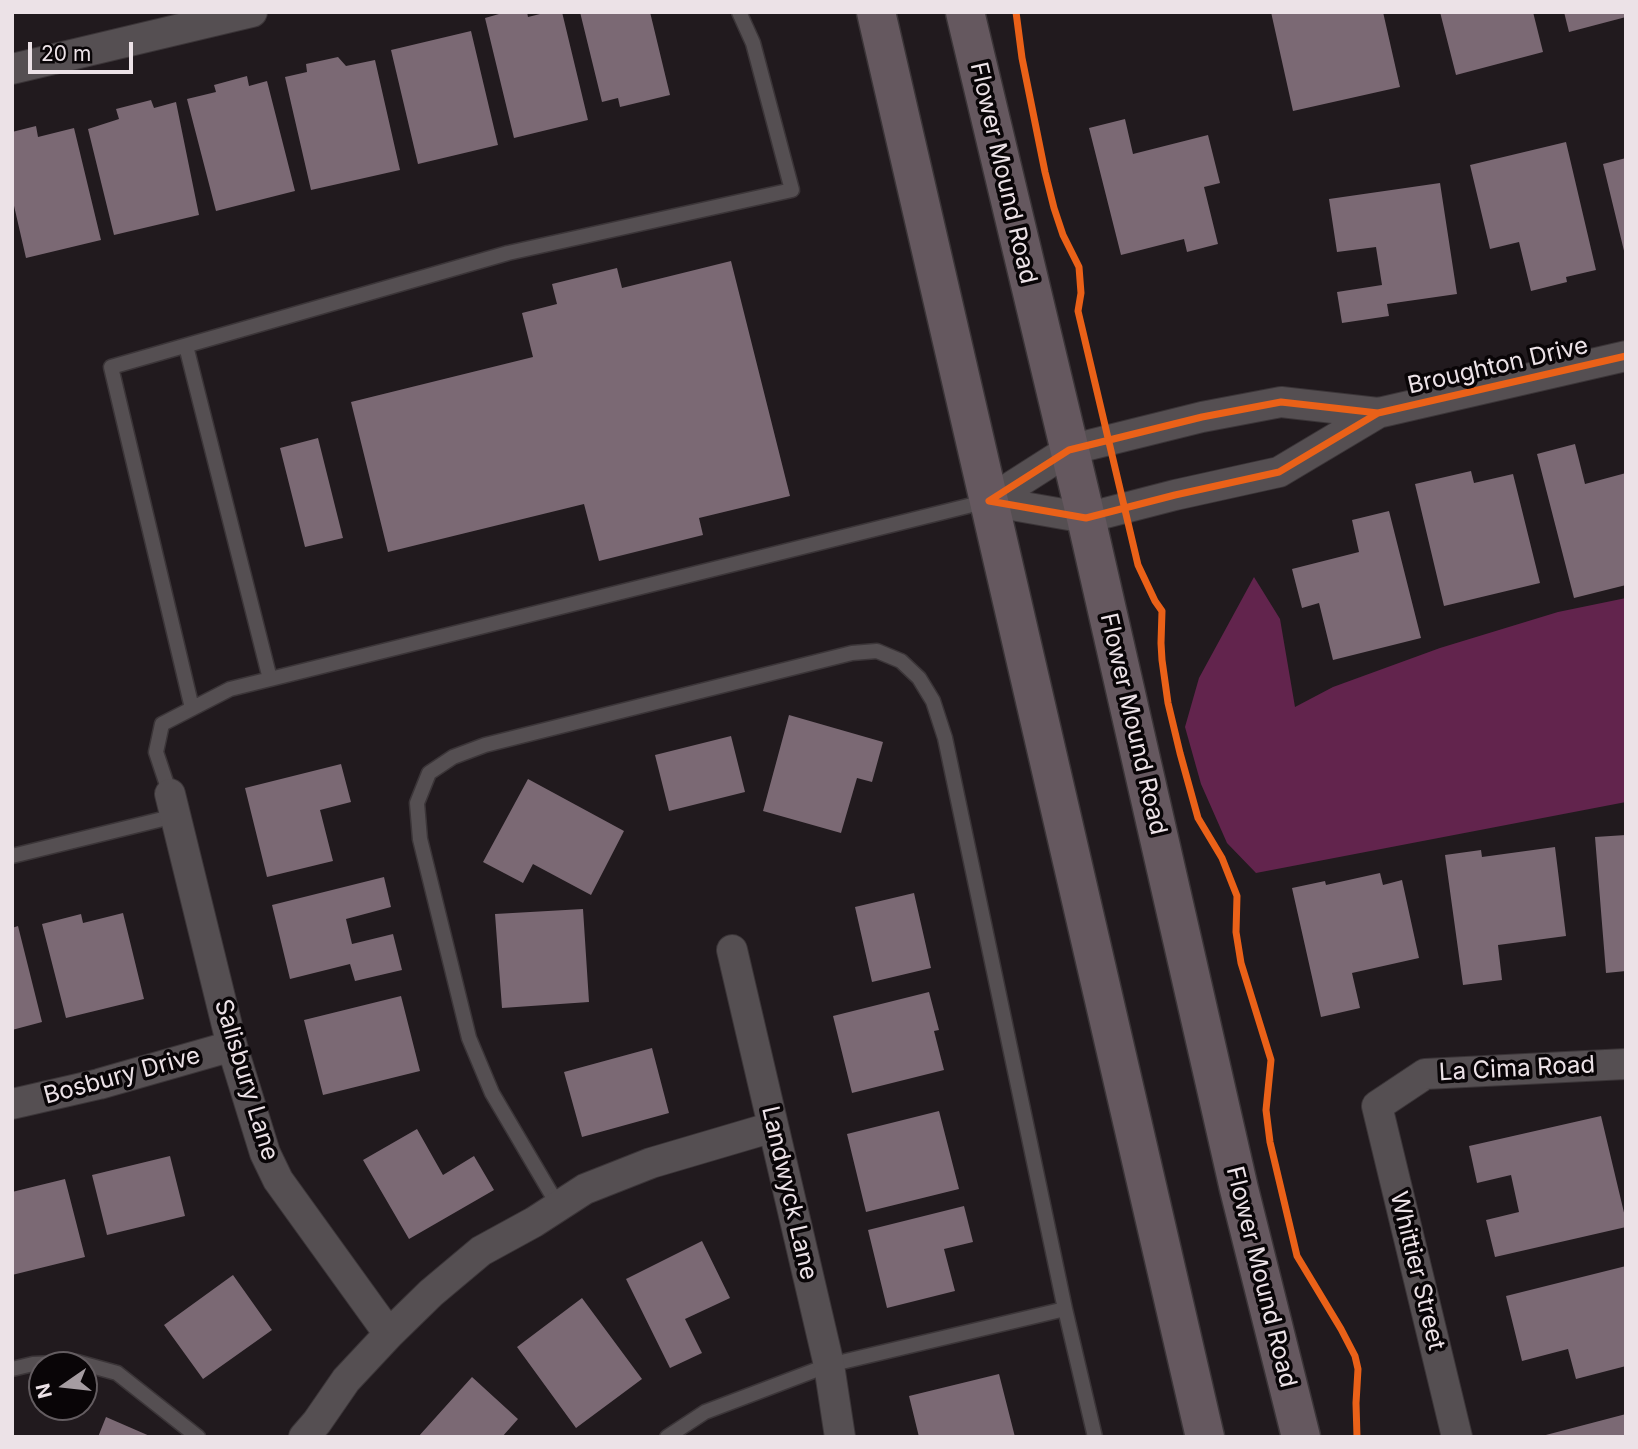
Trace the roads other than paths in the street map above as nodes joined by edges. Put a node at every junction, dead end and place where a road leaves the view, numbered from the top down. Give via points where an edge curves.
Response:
1 (252, 12) edge
2 (739, 12) edge
3 (876, 12) edge
4 (965, 12) edge
5 (12, 69) edge
6 (186, 346) junction
7 (1626, 356) edge
8 (1378, 412) junction
9 (1069, 450) junction
10 (989, 501) junction
11 (1086, 518) junction
12 (270, 679) junction
13 (192, 708) junction
14 (173, 805) junction
15 (12, 856) edge
16 (732, 950) dead end
17 (232, 1046) junction
18 (1626, 1064) edge
19 (12, 1104) edge
20 (1377, 1106) joint
21 (774, 1128) junction
22 (559, 1207) junction
23 (1065, 1309) junction
24 (389, 1334) junction
25 (829, 1365) junction
26 (12, 1369) edge
27 (198, 1437) edge
28 (304, 1437) edge
29 (667, 1437) edge
30 (840, 1437) edge
31 (1095, 1437) edge
32 (1205, 1437) edge
33 (1301, 1437) edge
34 (1457, 1437) edge

1 - 5 street
2 - 6 lane via 752,43 792,190 508,253
3 - 10 main road
4 - 9 main road, Flower Mound Road
6 - 12 lane
6 - 13 lane via 111,367
7 - 8 street, Broughton Drive
8 - 9 street, Broughton Drive via 1281,402 1190,419
8 - 11 street, Broughton Drive via 1279,472
9 - 10 street, Broughton Drive
9 - 11 main road, Flower Mound Road
10 - 11 street, Broughton Drive
10 - 12 lane
10 - 32 main road
11 - 33 main road, Flower Mound Road via 1239,1189
12 - 13 lane via 230,689
13 - 14 lane via 162,724 156,752
14 - 15 lane
14 - 17 street, Salisbury Lane
16 - 21 street, Landwyck Lane
17 - 19 street, Bosbury Drive
17 - 24 street, Salisbury Lane via 265,1153 278,1180
18 - 20 street, La Cima Road via 1425,1074
20 - 34 street, Whittier Street
21 - 22 street via 651,1163 586,1189
21 - 25 street, Landwyck Lane
22 - 23 lane via 492,1093 469,1038 420,839 417,803 429,773 453,757 485,745 852,653 877,651 901,662 919,678 933,701 945,738
22 - 24 street via 481,1251
23 - 25 lane
23 - 31 lane
24 - 28 street via 346,1380
25 - 29 lane via 705,1412
25 - 30 street, Landwyck Lane
26 - 27 lane via 77,1362 117,1373

